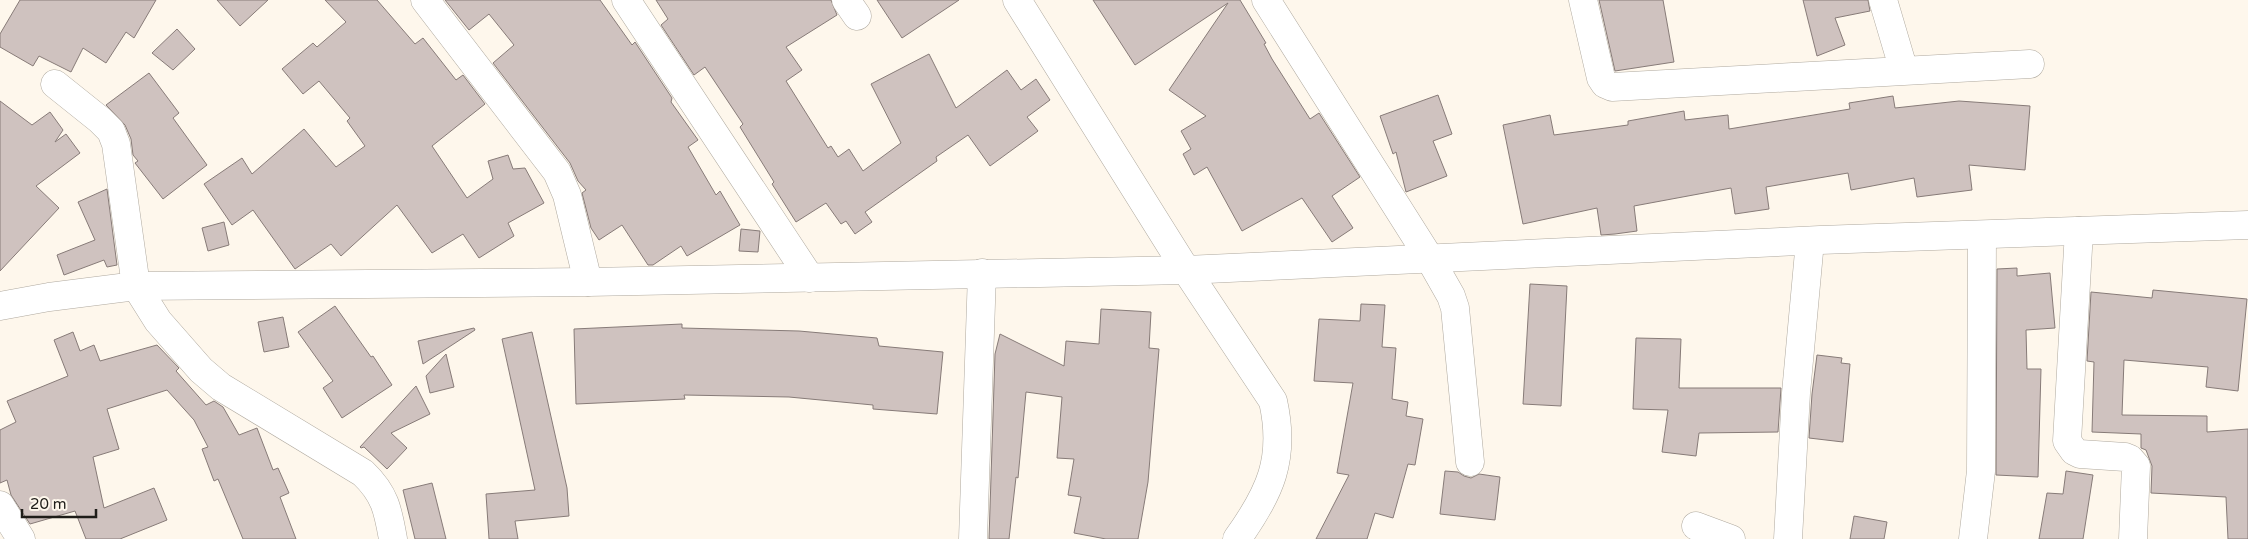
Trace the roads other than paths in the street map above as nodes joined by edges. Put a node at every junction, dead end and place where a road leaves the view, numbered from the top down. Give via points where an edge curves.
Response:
1 (425, 0) edge
2 (626, 0) edge
3 (1017, 0) edge
4 (1266, 0) edge
5 (1583, 0) edge
6 (1882, 0) edge
7 (2030, 64) dead end
8 (1904, 71) junction
9 (55, 84) dead end
10 (2248, 225) edge
11 (2079, 231) junction
12 (1982, 236) junction
13 (1810, 241) junction
14 (1430, 259) junction
15 (1186, 270) junction
16 (982, 273) junction
17 (810, 278) junction
18 (588, 282) junction
19 (136, 286) junction
20 (0, 306) edge
21 (1470, 462) dead end
22 (0, 506) edge
23 (1696, 526) dead end
24 (21, 539) edge
25 (393, 539) edge
26 (973, 539) edge
27 (1237, 539) edge
28 (1731, 539) edge
29 (1788, 539) edge
30 (1973, 539) edge
31 (2133, 539) edge

1 - 18 street via 558,172 567,195
2 - 17 street
3 - 15 street
4 - 14 street
5 - 8 street via 1601,78 1612,87
6 - 8 street
7 - 8 street
9 - 19 street via 111,131 116,144
10 - 11 street
11 - 12 street
11 - 31 street via 2067,441 2080,454 2124,457 2136,466
12 - 13 street
12 - 30 street via 1981,471
13 - 14 street
13 - 29 street via 1796,393
14 - 15 street
14 - 21 street via 1455,308
15 - 16 street
15 - 27 street via 1273,402 1279,426 1270,484
16 - 17 street
16 - 26 street
17 - 18 street
18 - 19 street
19 - 20 street
19 - 25 street via 158,321 221,388 363,473 381,492
22 - 24 street
23 - 28 street

